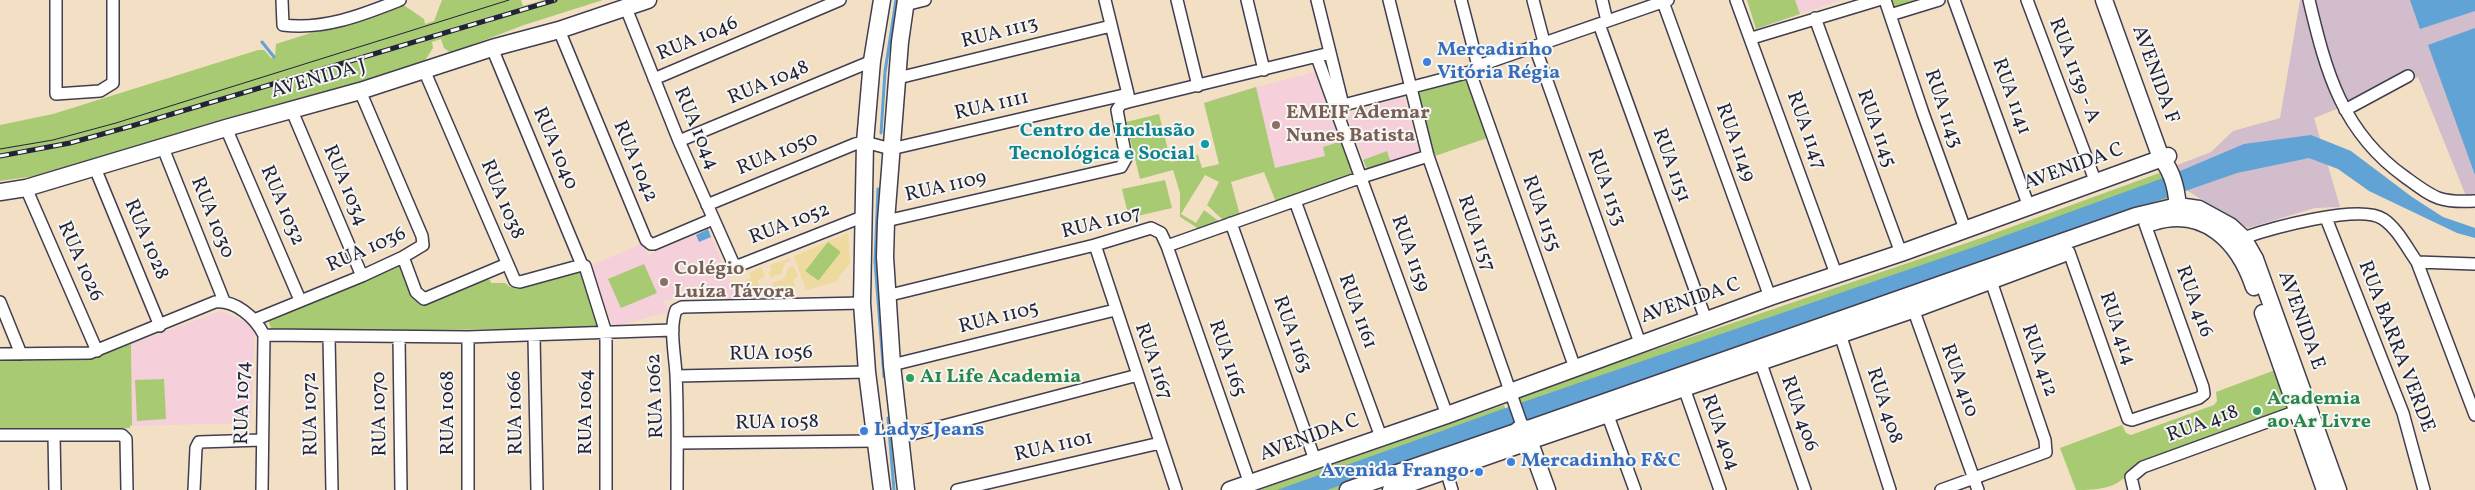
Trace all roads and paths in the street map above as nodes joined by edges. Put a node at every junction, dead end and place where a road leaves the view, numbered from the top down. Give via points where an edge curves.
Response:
1 (56, 0) edge
2 (113, 0) edge
3 (282, 0) edge
4 (400, 0) edge
5 (648, 0) edge
6 (840, 0) edge
7 (882, 0) edge
8 (925, 0) edge
9 (1105, 0) edge
10 (1177, 0) edge
11 (1247, 0) edge
12 (1317, 0) edge
13 (1389, 0) edge
14 (1461, 0) edge
15 (1533, 0) edge
16 (1602, 0) edge
17 (1736, 0) edge
18 (1878, 0) edge
19 (1886, 0) edge
20 (1939, 0) edge
21 (1954, 0) edge
22 (2027, 0) edge
23 (2104, 0) edge
24 (2115, 0) edge
25 (2308, 0) edge
26 (1665, 1) edge
27 (906, 2) edge
28 (626, 8) junction
29 (1890, 16) junction
30 (1814, 18) junction
31 (1603, 22) junction
32 (1111, 26) junction
33 (559, 30) junction
34 (1752, 38) junction
35 (1539, 44) junction
36 (492, 48) junction
37 (1330, 53) junction
38 (1317, 57) junction
39 (872, 61) junction
40 (1474, 69) junction
41 (424, 70) junction
42 (1264, 70) junction
43 (2408, 76) dead end
44 (898, 78) junction
45 (654, 79) junction
46 (1198, 86) junction
47 (1410, 87) junction
48 (360, 91) junction
49 (1128, 98) junction
50 (1340, 106) junction
51 (2345, 110) junction
52 (292, 111) junction
53 (226, 128) junction
54 (679, 141) junction
55 (865, 142) junction
56 (163, 148) junction
57 (892, 149) junction
58 (1428, 156) junction
59 (2166, 161) junction
60 (95, 168) junction
61 (1362, 177) junction
62 (2096, 183) junction
63 (26, 188) junction
64 (0, 192) edge
65 (1295, 200) junction
66 (2472, 201) edge
67 (707, 205) junction
68 (2178, 206) junction
69 (2030, 207) junction
70 (862, 217) junction
71 (2326, 218) junction
72 (713, 219) junction
73 (886, 221) junction
74 (1231, 223) junction
75 (2145, 224) junction
76 (1965, 229) junction
77 (2238, 242) junction
78 (1095, 245) junction
79 (1166, 246) junction
80 (2069, 252) junction
81 (1901, 253) junction
82 (403, 257) junction
83 (2416, 262) junction
84 (732, 263) joint
85 (507, 264) junction
86 (2475, 264) edge
87 (582, 265) junction
88 (1836, 274) junction
89 (362, 276) junction
90 (1991, 281) junction
91 (886, 296) junction
92 (1770, 297) junction
93 (300, 300) junction
94 (224, 301) junction
95 (0, 302) edge
96 (862, 303) junction
97 (1911, 303) junction
98 (1115, 310) junction
99 (254, 320) junction
100 (1706, 320) junction
101 (160, 326) junction
102 (673, 330) junction
103 (606, 333) junction
104 (1840, 334) junction
105 (264, 335) junction
106 (534, 336) junction
107 (329, 337) junction
108 (399, 337) junction
109 (468, 337) junction
110 (1640, 343) junction
111 (97, 351) junction
112 (0, 354) edge
113 (21, 354) junction
114 (1758, 356) junction
115 (892, 365) junction
116 (1575, 368) junction
117 (867, 372) junction
118 (1138, 375) junction
119 (676, 376) junction
120 (1684, 388) junction
121 (871, 394) junction
122 (896, 394) junction
123 (1512, 396) junction
124 (2297, 411) junction
125 (1447, 415) junction
126 (2475, 415) edge
127 (1608, 416) junction
128 (2128, 419) joint
129 (0, 435) edge
130 (54, 435) junction
131 (1524, 435) junction
132 (902, 437) junction
133 (1381, 437) junction
134 (262, 440) junction
135 (877, 441) junction
136 (677, 443) junction
137 (1160, 443) junction
138 (2316, 445) junction
139 (1315, 460) junction
140 (1446, 470) junction
141 (1250, 484) junction
142 (1976, 484) edge
143 (2132, 487) edge
144 (1359, 488) edge
145 (2328, 488) edge
146 (55, 490) edge
147 (127, 490) edge
148 (194, 490) edge
149 (262, 490) edge
150 (332, 490) edge
151 (401, 490) edge
152 (468, 490) edge
153 (537, 490) edge
154 (606, 490) edge
155 (678, 490) edge
156 (882, 490) edge
157 (906, 490) edge
158 (957, 490) edge
159 (1176, 490) edge
160 (1230, 490) edge
161 (1391, 490) edge
162 (1452, 490) edge
163 (1537, 490) edge
164 (1547, 490) edge
165 (1635, 490) edge
166 (1720, 490) edge
167 (1805, 490) edge
168 (1890, 490) edge
169 (1941, 490) edge
170 (2424, 490) edge

1 - 2 street via 56,94 100,91 112,83
3 - 4 street via 283,24 297,26 337,23
5 - 28 street, AVENIDA J
6 - 45 street, RUA 1046
7 - 39 street
8 - 27 street
9 - 32 street
10 - 46 street
11 - 42 street
12 - 37 street
13 - 47 street, RUA 1157
14 - 40 street, RUA 1155
15 - 35 street, RUA 1153
16 - 31 street, RUA 1151
17 - 34 street, RUA 1147
18 - 30 street
19 - 29 street, RUA 1143
20 - 29 street
21 - 69 street, RUA 1141
22 - 62 street, RUA 1139 - A
23 - 59 street, AVENIDA F
24 - 59 street, AVENIDA F
25 - 51 street via 2333,84
26 - 31 street
26 - 92 street, RUA 1149
27 - 44 street
28 - 33 street, AVENIDA J
28 - 45 street, RUA 1044
29 - 76 street, RUA 1143
30 - 34 street
30 - 81 street, RUA 1145
31 - 35 street
31 - 100 street, RUA 1151
32 - 44 street, RUA 1113
32 - 49 street
33 - 36 street, AVENIDA J
33 - 72 street, RUA 1042 via 646,240 654,244
34 - 88 street, RUA 1147
35 - 40 street
35 - 110 street, RUA 1153
36 - 41 street, AVENIDA J
36 - 87 street, RUA 1040
37 - 38 street, RUA 1111
37 - 50 street
38 - 42 street, RUA 1111
38 - 50 street, RUA 1159
39 - 54 street, RUA 1048
39 - 55 street
40 - 47 street
40 - 116 street, RUA 1155
41 - 48 street, AVENIDA J
41 - 85 street, RUA 1038
42 - 46 street, RUA 1111
43 - 51 street
44 - 57 street
45 - 54 street, RUA 1044
46 - 49 street, RUA 1111
47 - 50 street
47 - 58 street, RUA 1157
48 - 52 street, AVENIDA J
48 - 82 street, RUA 1036 via 424,241 420,248
49 - 57 street, RUA 1111
49 - 73 street, RUA 1109 via 1117,110 1126,158 1121,167
50 - 61 street, RUA 1159
51 - 66 street via 2366,143 2391,167 2439,200
52 - 53 street, AVENIDA J
52 - 89 street, RUA 1034
53 - 56 street, AVENIDA J
53 - 93 street, RUA 1032
54 - 67 street, RUA 1044
55 - 57 street, RUA 1111
55 - 67 street, RUA 1050
55 - 70 street
56 - 60 street, AVENIDA J
56 - 94 street, RUA 1030
57 - 73 street
58 - 61 street, RUA 1107
58 - 123 street, RUA 1157
59 - 62 street, AVENIDA C
59 - 68 street
60 - 63 street, AVENIDA J
60 - 101 street, RUA 1028
61 - 65 street, RUA 1107
61 - 125 street, RUA 1159
62 - 69 street, AVENIDA C
63 - 64 street, AVENIDA J
63 - 111 street, RUA 1026
65 - 74 street, RUA 1107
65 - 133 street, RUA 1161
67 - 72 street, RUA 1044
68 - 75 street via 2170,217
68 - 77 street, AVENIDA E
68 - 97 street via 2136,216
69 - 76 street, AVENIDA C
70 - 84 street, RUA 1052 via 740,265
70 - 96 street
71 - 77 street via 2282,225
71 - 83 street via 2378,216 2390,226
71 - 170 street, RUA BARRA VERDE via 2403,413
72 - 84 street, RUA 1044
73 - 91 street
74 - 79 street, RUA 1107
74 - 139 street, RUA 1163
75 - 80 street
75 - 128 street, RUA 416 via 2204,394
76 - 81 street, AVENIDA C
77 - 124 street, AVENIDA E
77 - 138 street, AVENIDA E via 2261,273
78 - 79 street, RUA 1107 via 1151,228 1161,233
78 - 91 street, RUA 1107
78 - 98 street, RUA 1167
79 - 141 street, RUA 1165
80 - 90 street
80 - 128 street, RUA 414
81 - 88 street, AVENIDA C
82 - 85 street via 416,292 424,299
82 - 89 street, RUA 1036
83 - 86 street
83 - 126 street
85 - 87 street, RUA 1038 via 515,281 520,282
87 - 103 street, RUA 1040
88 - 92 street, AVENIDA C
89 - 93 street, RUA 1036
90 - 97 street
90 - 142 street, RUA 412 via 2047,449 2045,454
91 - 115 street
92 - 100 street, AVENIDA C
93 - 99 street, RUA 1036
94 - 99 street
94 - 101 street
95 - 113 street
96 - 102 street, RUA 1062 via 682,307 676,310
96 - 117 street
97 - 104 street
97 - 114 street
97 - 142 street, RUA 410
98 - 115 street, RUA 1105
98 - 118 street, RUA 1167
99 - 105 street, RUA 1074
100 - 110 street, AVENIDA C
101 - 111 street
102 - 103 street
102 - 119 street, RUA 1062
103 - 106 street
103 - 154 street, RUA 1064
104 - 114 street
104 - 168 street, RUA 408
105 - 107 street
105 - 134 street, RUA 1074
106 - 109 street
106 - 153 street, RUA 1066
107 - 108 street
107 - 150 street, RUA 1072
108 - 109 street
108 - 151 street, RUA 1070
109 - 152 street, RUA 1068
110 - 116 street, AVENIDA C
111 - 113 street
112 - 113 street
114 - 120 street
114 - 131 street
114 - 167 street, RUA 406
115 - 122 street
116 - 123 street, AVENIDA C
117 - 119 street, RUA 1056
117 - 121 street
118 - 132 street
118 - 137 street, RUA 1167
119 - 136 street, RUA 1062
120 - 127 street
120 - 166 street, RUA 404
121 - 122 street
121 - 135 street
122 - 132 street
123 - 125 street, AVENIDA C
123 - 131 street, RUA 1157
124 - 138 street, AVENIDA E
124 - 143 street, RUA 418 via 2143,467 2131,477
125 - 133 street, AVENIDA C
127 - 131 street
127 - 165 street
129 - 130 street
130 - 146 street
130 - 147 street via 117,434 126,439
131 - 140 street
131 - 144 street
131 - 163 street
131 - 164 street
132 - 157 street
133 - 139 street, AVENIDA C
134 - 148 street via 200,442 196,448
134 - 149 street, RUA 1074
135 - 136 street, RUA 1058
135 - 156 street
136 - 155 street, RUA 1062
137 - 158 street, RUA 1101
137 - 159 street, RUA 1167
138 - 145 street, AVENIDA E
139 - 141 street, AVENIDA C
140 - 161 street
140 - 162 street
141 - 160 street, AVENIDA C
142 - 169 street

